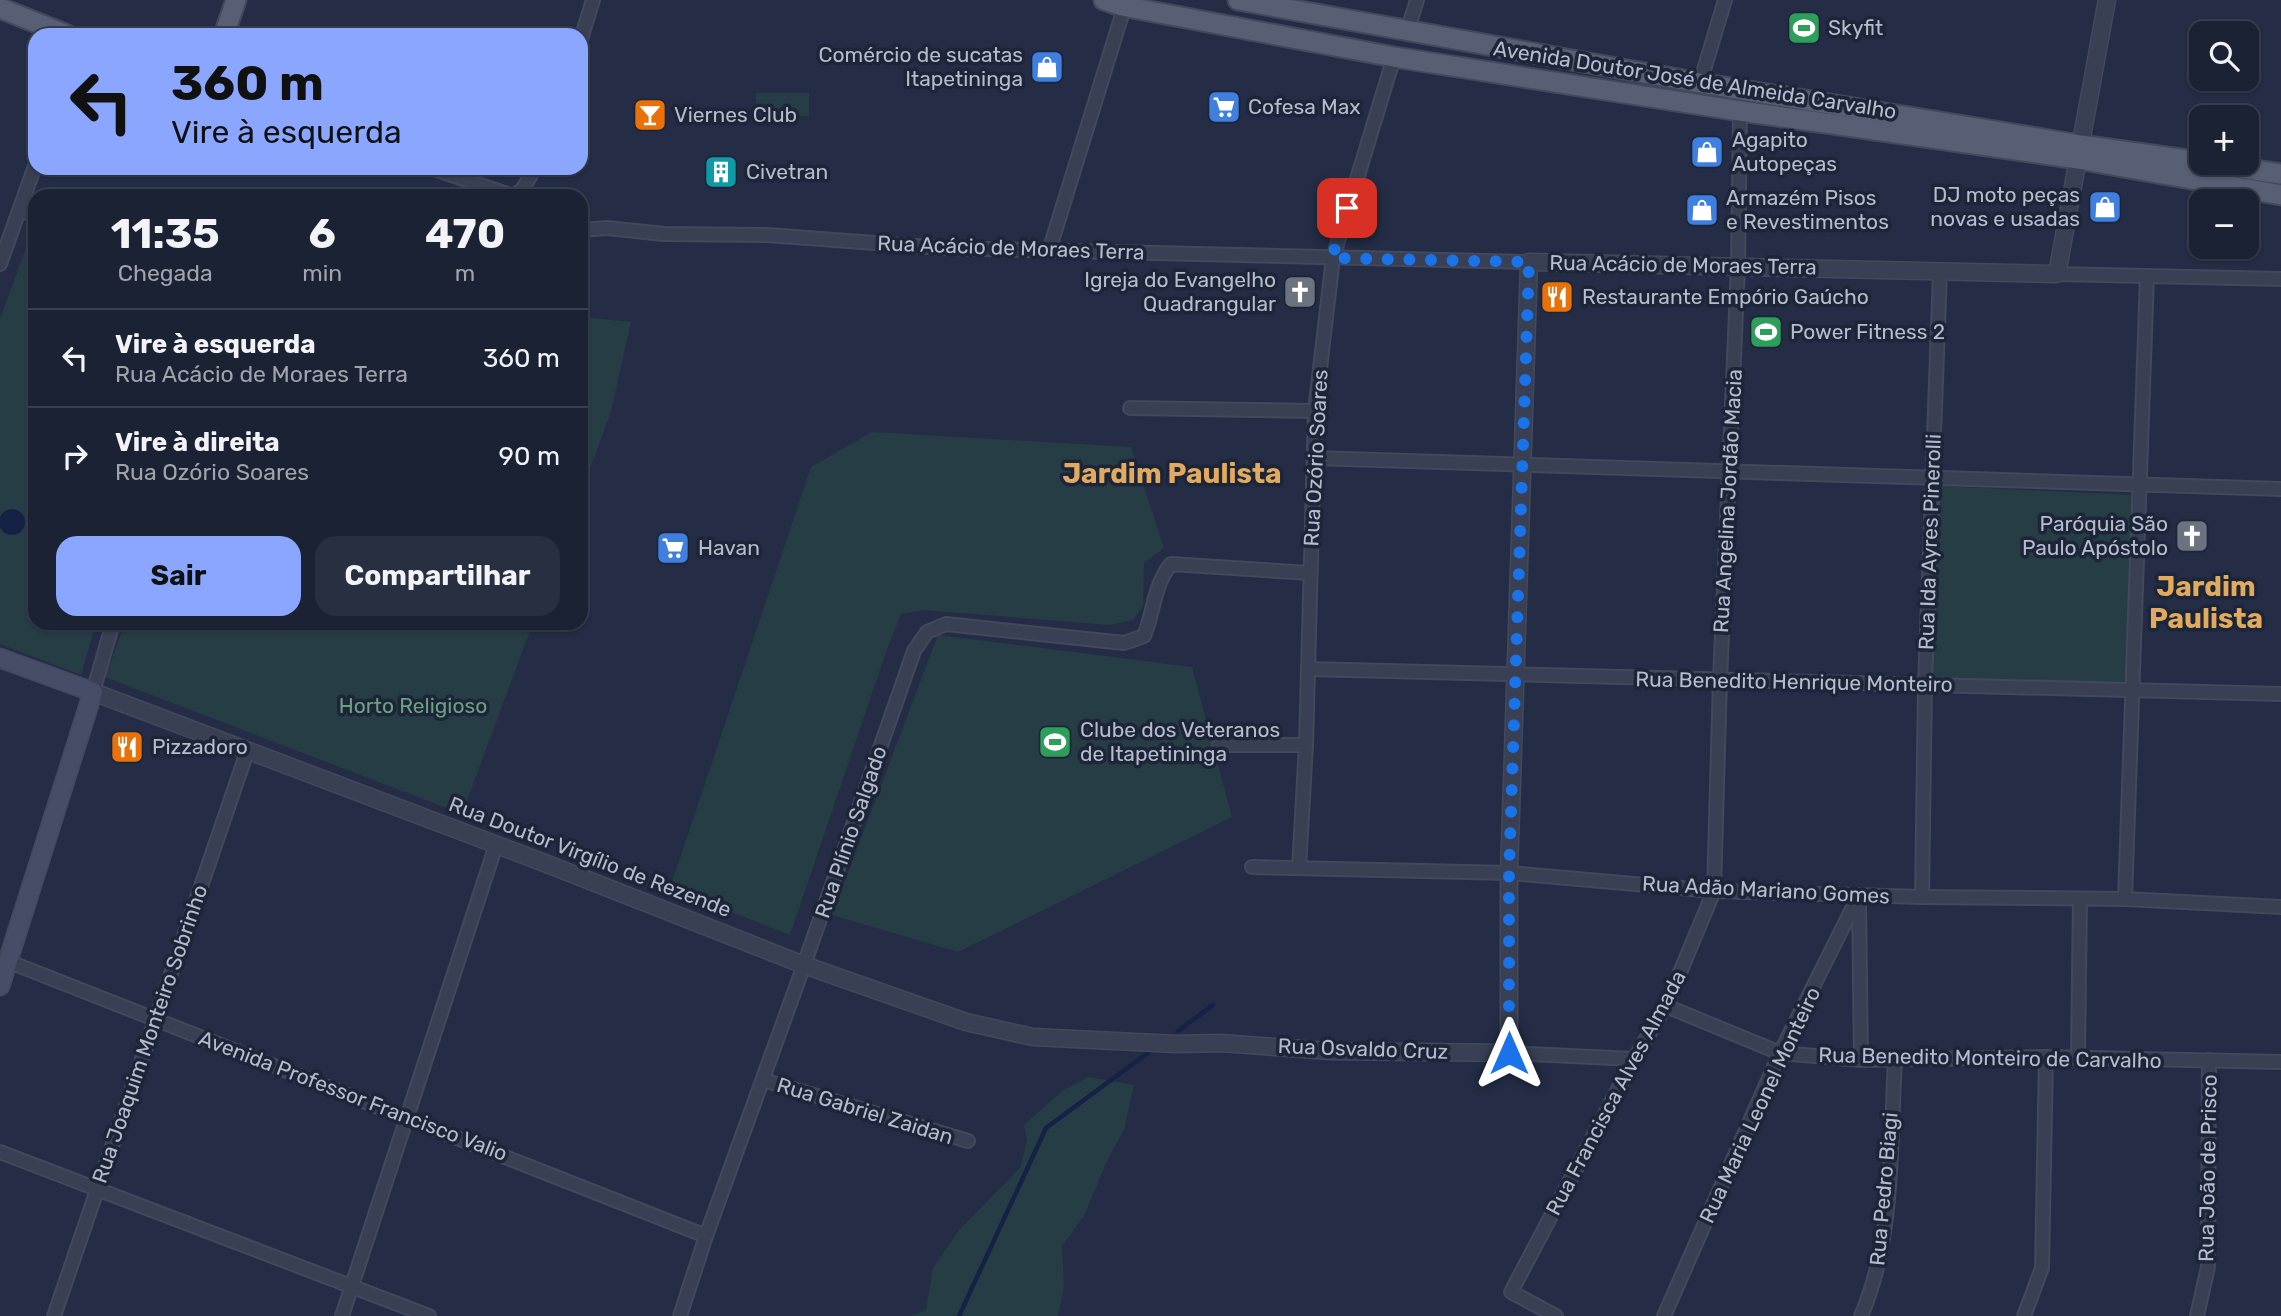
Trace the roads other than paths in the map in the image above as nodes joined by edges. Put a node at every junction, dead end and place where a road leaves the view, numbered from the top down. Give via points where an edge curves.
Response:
1 (236, 0) edge
2 (593, 0) edge
3 (1238, 0) edge
4 (1417, 0) edge
5 (1726, 0) edge
6 (2107, 0) edge
7 (1117, 2) edge
8 (0, 8) edge
9 (50, 28) edge
10 (226, 28) edge
11 (584, 28) edge
12 (1407, 32) junction
13 (1394, 57) junction
14 (1700, 83) junction
15 (1740, 111) junction
16 (2079, 152) junction
17 (2189, 161) edge
18 (2259, 171) edge
19 (2281, 174) edge
20 (32, 175) edge
21 (452, 175) edge
22 (492, 189) edge
23 (2281, 195) edge
24 (19, 212) junction
25 (28, 212) edge
26 (588, 229) edge
27 (1049, 251) junction
28 (1332, 258) junction
29 (1529, 262) junction
30 (0, 264) edge
31 (1738, 267) junction
32 (1940, 271) junction
33 (2057, 274) junction
34 (2147, 276) junction
35 (2281, 279) edge
36 (1130, 408) dead end
37 (1315, 411) junction
38 (1314, 458) junction
39 (1521, 464) junction
40 (1729, 471) junction
41 (1933, 478) junction
42 (2140, 485) junction
43 (2281, 489) edge
44 (1310, 573) junction
45 (111, 630) edge
46 (0, 658) edge
47 (1308, 669) junction
48 (1515, 675) junction
49 (1720, 680) junction
50 (1925, 685) junction
51 (2131, 690) junction
52 (93, 692) junction
53 (2281, 694) edge
54 (1219, 745) dead end
55 (1306, 745) junction
56 (247, 752) junction
57 (496, 845) junction
58 (1252, 867) dead end
59 (1299, 868) junction
60 (1509, 873) junction
61 (1714, 891) junction
62 (1858, 895) junction
63 (1922, 897) junction
64 (2124, 899) junction
65 (2080, 900) junction
66 (2281, 907) edge
67 (1836, 941) junction
68 (1859, 945) junction
69 (4, 960) edge
70 (804, 965) junction
71 (0, 986) edge
72 (1666, 1006) junction
73 (155, 1019) junction
74 (1176, 1044) joint
75 (1509, 1053) junction
76 (1780, 1053) junction
77 (2046, 1057) junction
78 (2078, 1058) junction
79 (1634, 1059) junction
80 (1861, 1060) junction
81 (1895, 1060) junction
82 (2209, 1060) junction
83 (2281, 1062) edge
84 (763, 1080) junction
85 (407, 1116) junction
86 (968, 1141) dead end
87 (0, 1152) edge
88 (97, 1189) junction
89 (706, 1236) junction
90 (351, 1286) junction
91 (54, 1316) edge
92 (342, 1316) edge
93 (429, 1316) edge
94 (680, 1316) edge
95 (1556, 1316) edge
96 (1664, 1316) edge
97 (1861, 1316) edge
98 (2024, 1316) edge
99 (2197, 1316) edge

1 - 10 main road
2 - 11 street
3 - 12 main road, Avenida Doutor José de Almeida Carvalho
4 - 12 street
5 - 14 street
6 - 16 street
7 - 13 main road, Avenida Doutor José de Almeida Carvalho
7 - 27 street via 1117,31
8 - 9 main road
12 - 14 main road, Avenida Doutor José de Almeida Carvalho
13 - 15 main road, Avenida Doutor José de Almeida Carvalho
13 - 28 street, Rua Ozório Soares
14 - 16 main road, Avenida Doutor José de Almeida Carvalho
15 - 16 main road, Avenida Doutor José de Almeida Carvalho
15 - 31 street, Rua Angelina Jordão Macia
16 - 17 main road, Avenida Doutor José de Almeida Carvalho
16 - 23 main road, Avenida Doutor José de Almeida Carvalho
16 - 33 street
18 - 19 main road
20 - 24 street
21 - 22 street
24 - 25 street
24 - 30 street
26 - 27 street, Rua Acácio de Moraes Terra
27 - 28 street, Rua Acácio de Moraes Terra
28 - 29 street, Rua Acácio de Moraes Terra
28 - 37 street, Rua Ozório Soares
29 - 31 street, Rua Acácio de Moraes Terra
29 - 39 street
31 - 32 street, Rua Acácio de Moraes Terra
31 - 40 street, Rua Angelina Jordão Macia
32 - 33 street, Rua Acácio de Moraes Terra
32 - 41 street, Rua Ida Ayres Pinerolli
33 - 34 street, Rua Acácio de Moraes Terra
34 - 35 street, Rua Acácio de Moraes Terra
34 - 42 street
36 - 37 street
37 - 38 street, Rua Ozório Soares
38 - 39 street
38 - 44 street, Rua Ozório Soares
39 - 40 street
39 - 48 street
40 - 41 street
40 - 49 street, Rua Angelina Jordão Macia
41 - 42 street
41 - 50 street, Rua Ida Ayres Pinerolli
42 - 43 street
42 - 51 street
44 - 47 street, Rua Ozório Soares
44 - 70 street, Rua Plínio Salgado via 1171,564 1160,576 1144,636 1124,643 946,624 928,632 914,651
45 - 52 street
46 - 52 main road, Rua Doutor Virgílio de Rezende
47 - 48 street, Rua Benedito Henrique Monteiro
47 - 55 street, Rua Ozório Soares
48 - 49 street, Rua Benedito Henrique Monteiro
48 - 60 street
49 - 50 street, Rua Benedito Henrique Monteiro
49 - 61 street, Rua Angelina Jordão Macia
50 - 51 street, Rua Benedito Henrique Monteiro
50 - 63 street, Rua Ida Ayres Pinerolli
51 - 53 street, Rua Benedito Henrique Monteiro
51 - 64 street
52 - 56 street, Rua Doutor Virgílio de Rezende
52 - 69 main road
54 - 55 street
55 - 59 street, Rua Ozório Soares
56 - 57 street, Rua Doutor Virgílio de Rezende
56 - 73 street, Rua Joaquim Monteiro Sobrinho
57 - 70 street, Rua Doutor Virgílio de Rezende
57 - 85 street
58 - 59 street, Rua Adão Mariano Gomes
59 - 60 street, Rua Adão Mariano Gomes
60 - 61 street, Rua Adão Mariano Gomes
60 - 75 street
61 - 62 street, Rua Adão Mariano Gomes
61 - 72 street, Rua Francisca Alves Almada
62 - 63 street, Rua Adão Mariano Gomes
62 - 67 street, Rua Maria Leonel Monteiro
62 - 68 street
63 - 65 street, Rua Adão Mariano Gomes
64 - 65 street, Rua Adão Mariano Gomes
64 - 66 street, Rua Adão Mariano Gomes
65 - 78 street
67 - 68 street
67 - 76 street, Rua Maria Leonel Monteiro
68 - 80 street
69 - 71 main road
69 - 73 street, Avenida Professor Francisco Valio
70 - 74 street, Rua Doutor Virgílio de Rezende via 966,1023 1033,1037
70 - 84 street, Rua Plínio Salgado
72 - 76 street, Rua Benedito Monteiro de Carvalho
72 - 79 street, Rua Francisca Alves Almada
73 - 85 street, Avenida Professor Francisco Valio
73 - 88 street, Rua Joaquim Monteiro Sobrinho
74 - 75 street, Rua Osvaldo Cruz
75 - 79 street, Rua Osvaldo Cruz
76 - 80 street, Rua Benedito Monteiro de Carvalho
76 - 96 street, Rua Maria Leonel Monteiro
77 - 78 street, Rua Benedito Monteiro de Carvalho
77 - 81 street, Rua Benedito Monteiro de Carvalho
77 - 98 street via 2042,1268
78 - 82 street, Rua Benedito Monteiro de Carvalho
79 - 95 street, Rua Francisca Alves Almada via 1511,1292
80 - 81 street, Rua Benedito Monteiro de Carvalho
81 - 97 street, Rua Pedro Biagi via 1881,1260
82 - 83 street, Rua Benedito Monteiro de Carvalho
82 - 99 street, Rua João de Prisco via 2208,1267
84 - 86 street, Rua Gabriel Zaidan
84 - 89 street, Rua Plínio Salgado
85 - 89 street, Avenida Professor Francisco Valio
85 - 90 street
87 - 88 street
88 - 90 street
88 - 91 street, Rua Joaquim Monteiro Sobrinho
89 - 94 street, Rua Plínio Salgado
90 - 92 street
90 - 93 street

